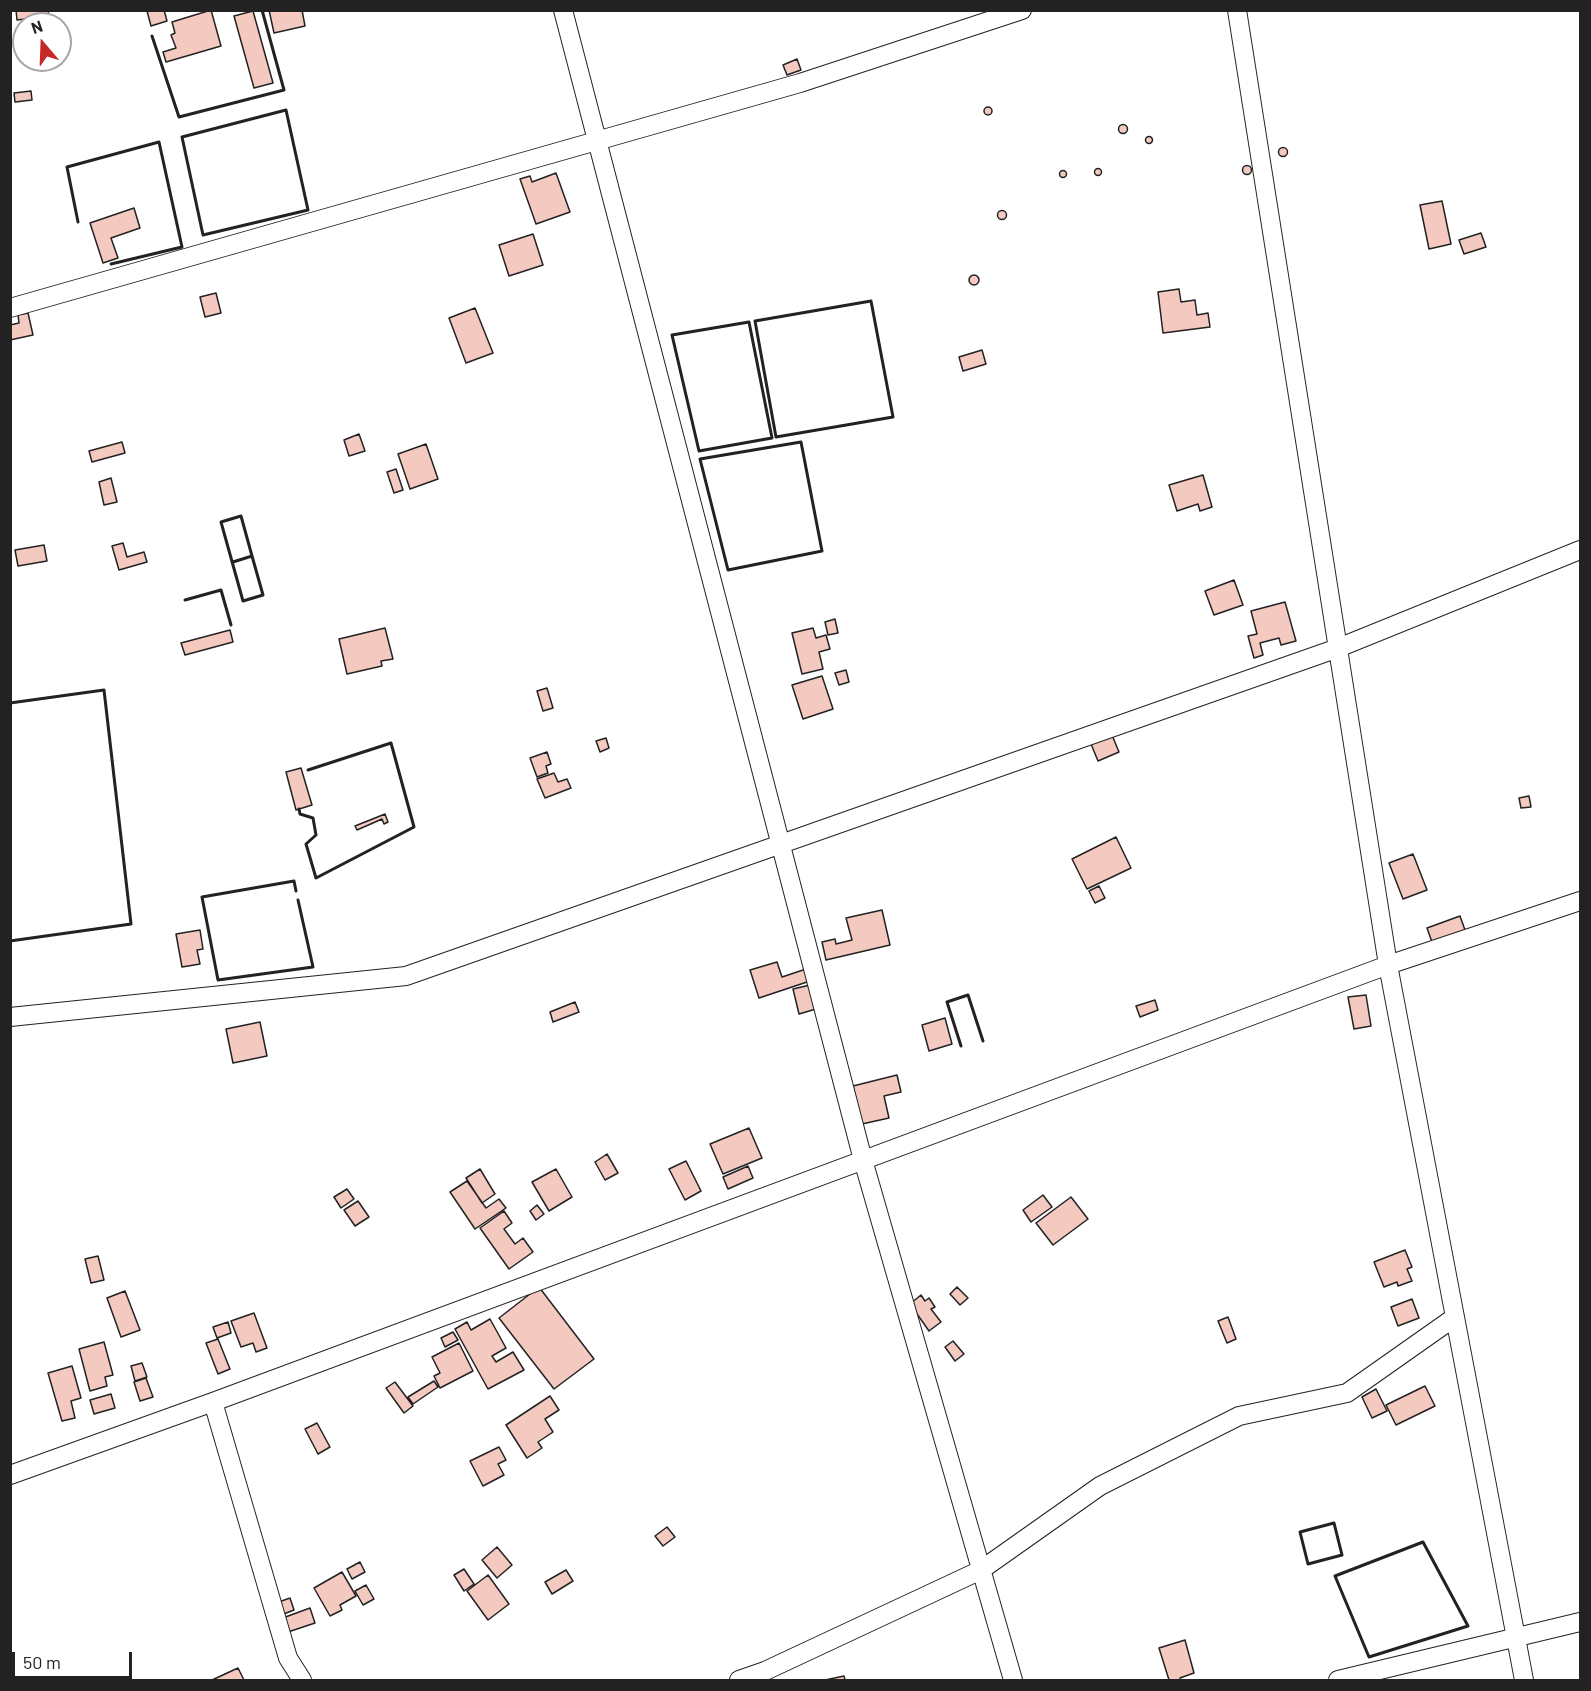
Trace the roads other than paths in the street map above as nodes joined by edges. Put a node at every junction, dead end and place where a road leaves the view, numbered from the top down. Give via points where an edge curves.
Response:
1 (563, 10) edge
2 (1022, 10) edge
3 (1237, 10) edge
4 (598, 140) junction
5 (10, 308) edge
6 (1581, 550) edge
7 (1338, 648) junction
8 (781, 844) junction
9 (1581, 901) edge
10 (1388, 965) junction
11 (10, 1017) edge
12 (863, 1160) junction
13 (1455, 1317) junction
14 (213, 1402) junction
15 (10, 1475) edge
16 (981, 1570) junction
17 (1581, 1622) edge
18 (1515, 1636) junction
19 (780, 1672) edge
20 (302, 1680) edge
21 (739, 1680) edge
22 (1013, 1680) edge
23 (1338, 1680) edge
24 (1524, 1680) edge

1 - 4 street
2 - 4 street via 800,83
3 - 7 street
4 - 5 street
4 - 8 street
6 - 7 street
7 - 8 street
7 - 10 street
8 - 11 street via 406,976
8 - 12 street
9 - 10 street
10 - 12 street
10 - 13 street
12 - 14 street
12 - 16 street
13 - 16 street via 1347,1393 1239,1416 1100,1486
13 - 18 street
14 - 15 street
14 - 20 street via 288,1658
16 - 19 street
16 - 22 street
17 - 18 street
18 - 23 street
18 - 24 street
19 - 21 street

